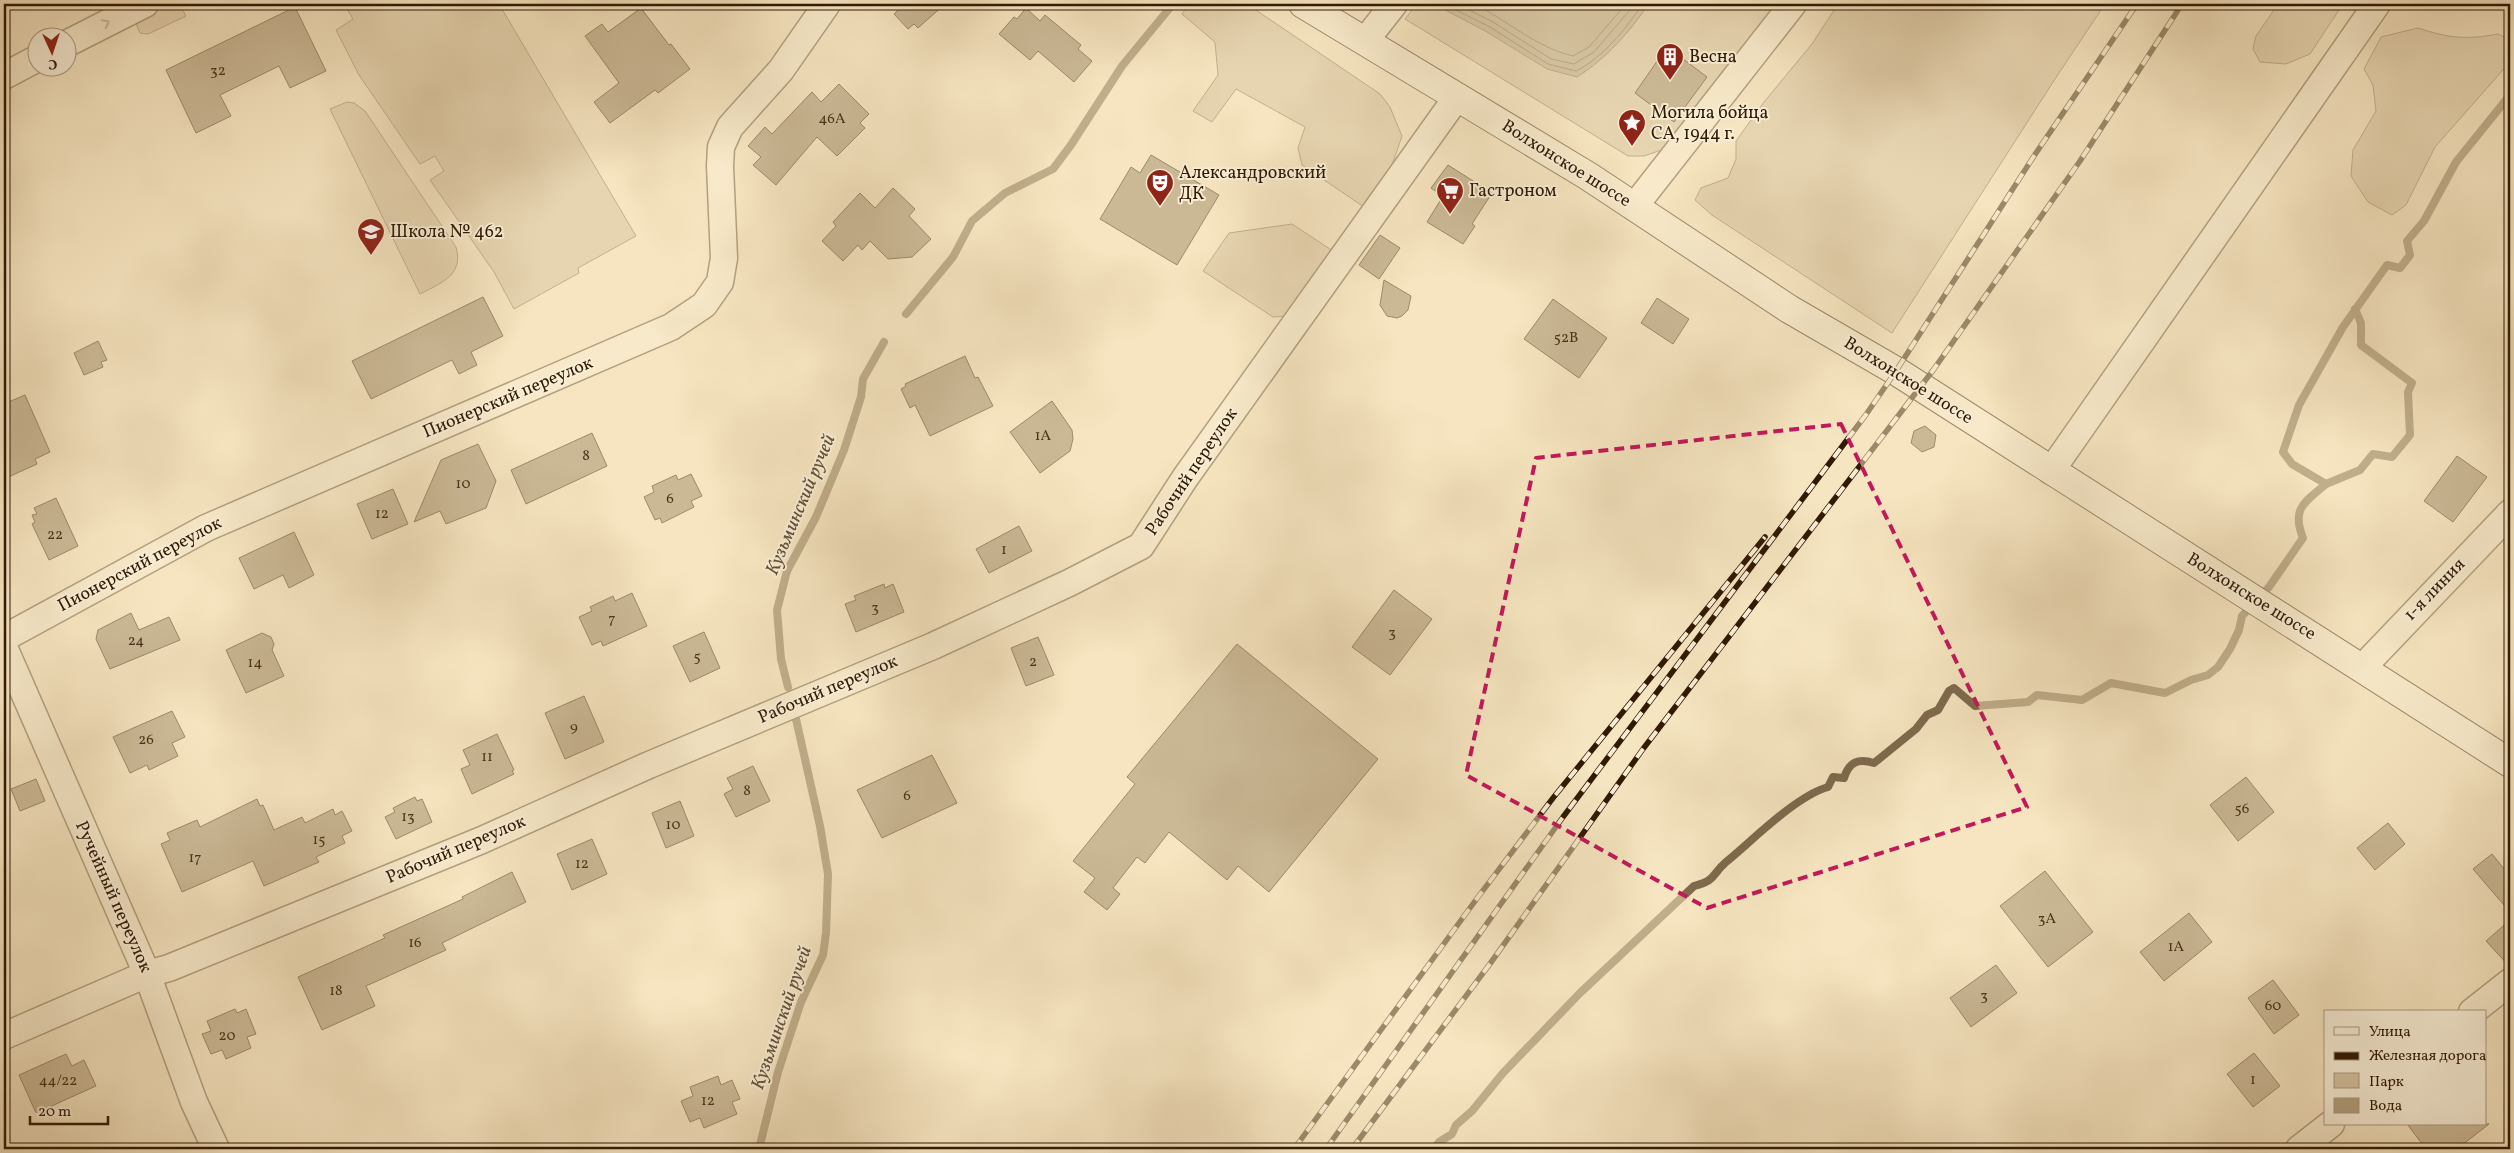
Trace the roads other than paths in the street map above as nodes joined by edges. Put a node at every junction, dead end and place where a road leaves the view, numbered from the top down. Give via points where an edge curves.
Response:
1 (145, 4) edge
2 (827, 4) edge
3 (1303, 4) edge
4 (1394, 4) edge
5 (1793, 4) edge
6 (2380, 6) edge
7 (78, 38) edge
8 (1365, 41) junction
9 (28, 63) edge
10 (4, 76) edge
11 (1457, 97) junction
12 (1634, 207) junction
13 (2051, 471) junction
14 (2510, 513) edge
15 (4, 638) edge
16 (4, 646) edge
17 (2362, 668) junction
18 (2510, 763) edge
19 (147, 974) junction
20 (2510, 982) edge
21 (2475, 1010) edge
22 (4, 1036) edge
23 (2328, 1126) edge
24 (216, 1149) edge
25 (2299, 1149) edge

7 -> 1 street
2 - 15 street, Пионерский переулок via 780,70 730,127 721,147 724,258 720,282 704,305 671,327 206,528
3 - 8 main road, Волхонское шоссе
4 - 8 street
5 - 12 street
6 - 13 street
8 - 11 main road, Волхонское шоссе
9 - 10 street
11 - 12 main road, Волхонское шоссе
11 - 19 street, Рабочий переулок via 1185,478 1141,546 933,646 649,765 482,840 169,968
12 - 13 main road, Волхонское шоссе via 1789,309 1896,371
13 - 17 main road, Волхонское шоссе
14 - 17 street, 1-я линия
16 - 19 street, Ручейный переулок
17 - 18 main road, Волхонское шоссе
19 - 22 street, Рабочий переулок
19 - 24 street, Ручейный переулок via 194,1102
20 - 21 street
23 - 25 street

